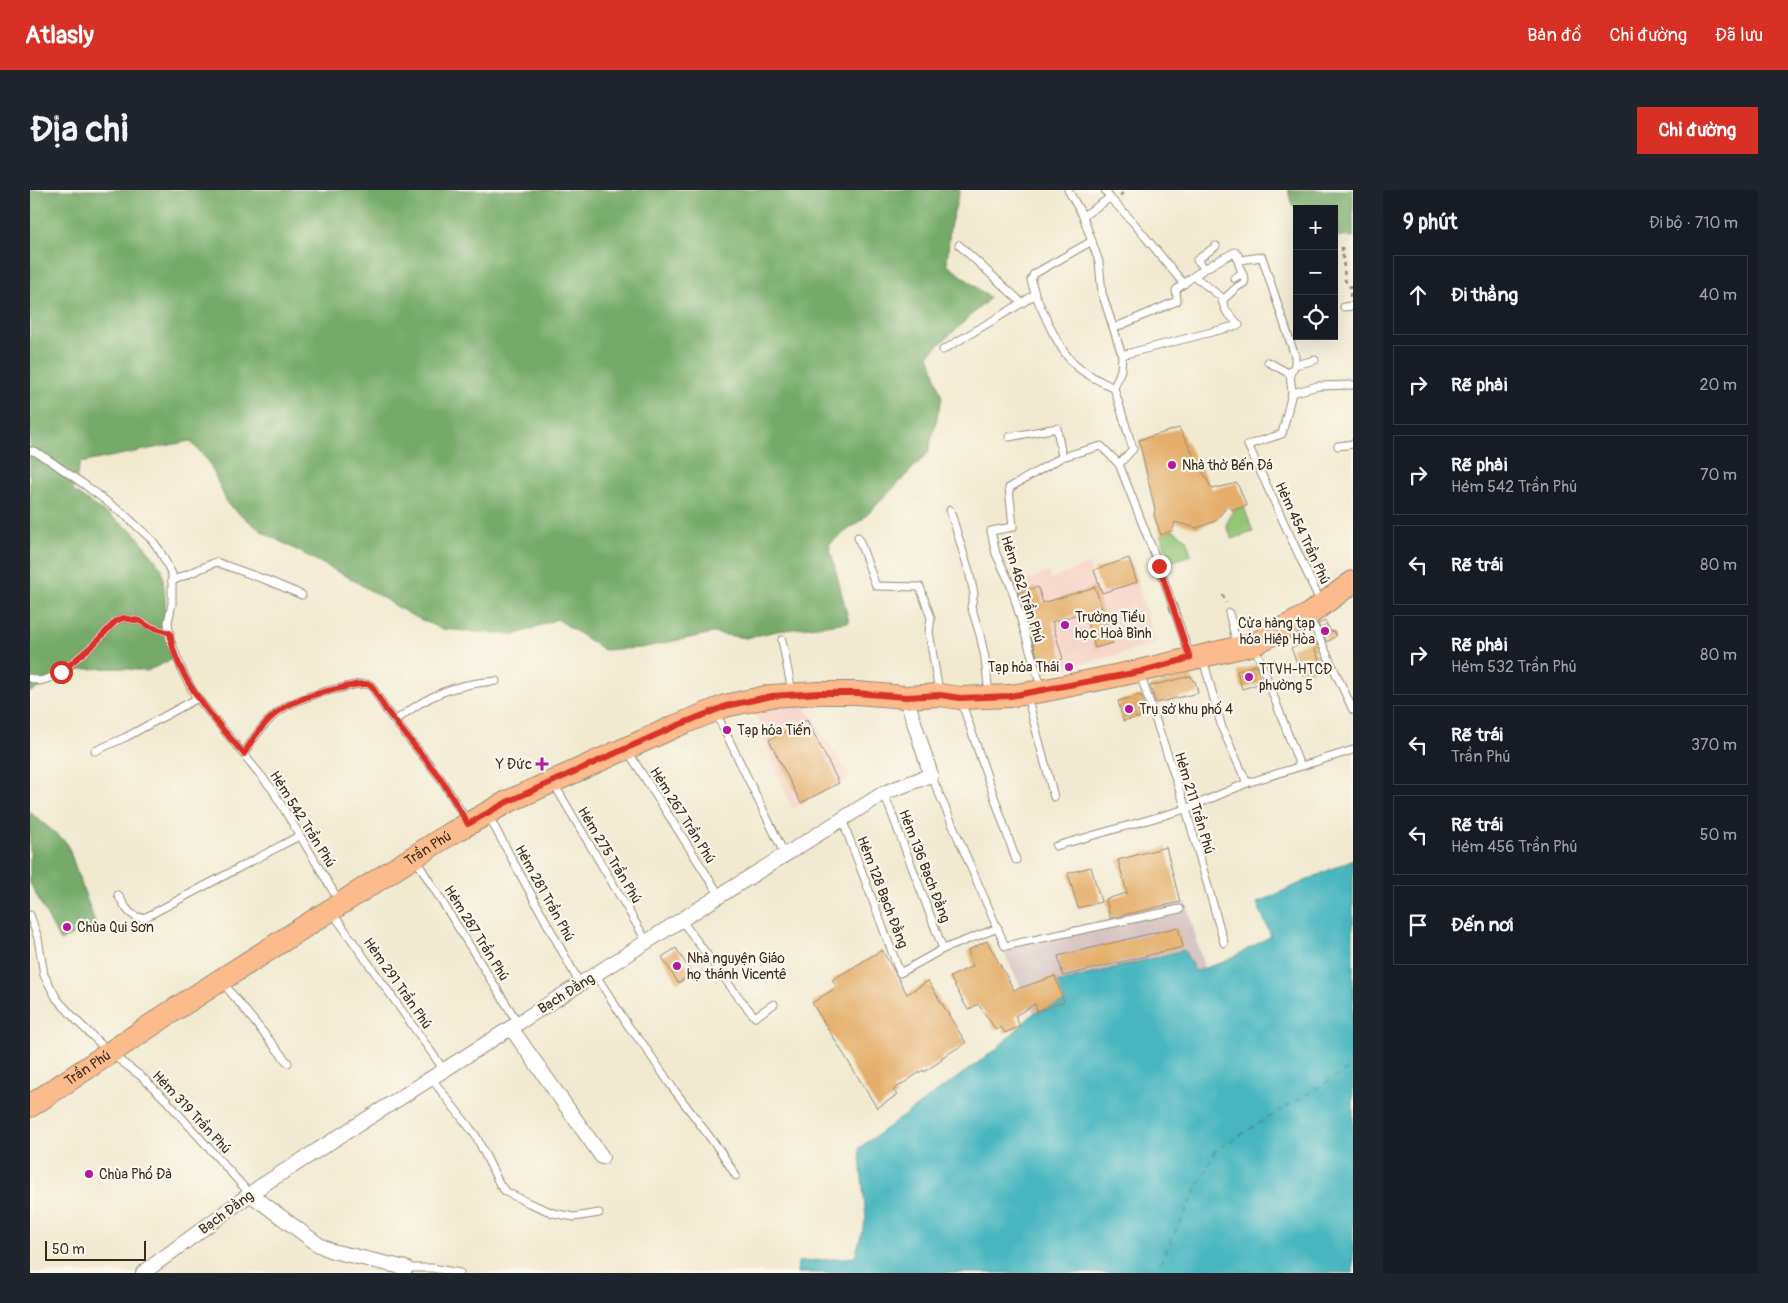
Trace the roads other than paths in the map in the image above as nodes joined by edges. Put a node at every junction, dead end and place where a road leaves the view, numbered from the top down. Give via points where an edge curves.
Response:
1 (1068, 190) edge
2 (1105, 190) edge
3 (1110, 198) junction
4 (1083, 216) junction
5 (1092, 241) junction
6 (959, 246) dead end
7 (1216, 246) dead end
8 (1237, 252) dead end
9 (1205, 268) junction
10 (1242, 273) junction
11 (1195, 277) junction
12 (1234, 278) dead end
13 (1184, 284) junction
14 (1035, 294) junction
15 (1224, 299) junction
16 (1022, 303) junction
17 (1352, 303) edge
18 (1344, 306) dead end
19 (1114, 328) junction
20 (943, 350) dead end
21 (1122, 355) junction
22 (1315, 360) dead end
23 (1268, 362) dead end
24 (1295, 365) junction
25 (1290, 374) junction
26 (1353, 385) edge
27 (1114, 388) junction
28 (1292, 392) junction
29 (1008, 438) dead end
30 (1353, 444) edge
31 (1338, 446) dead end
32 (30, 451) edge
33 (1062, 457) junction
34 (1119, 464) junction
35 (950, 510) dead end
36 (858, 538) dead end
37 (172, 581) junction
38 (1353, 582) edge
39 (302, 595) dead end
40 (1315, 610) junction
41 (1229, 613) dead end
42 (170, 633) junction
43 (782, 640) dead end
44 (1246, 647) junction
45 (1196, 657) junction
46 (1139, 672) junction
47 (30, 678) edge
48 (496, 681) dead end
49 (1034, 692) junction
50 (792, 695) junction
51 (906, 697) junction
52 (950, 697) junction
53 (198, 698) junction
54 (989, 698) junction
55 (715, 710) junction
56 (1353, 710) edge
57 (395, 721) junction
58 (626, 749) junction
59 (1353, 750) edge
60 (94, 751) dead end
61 (244, 754) junction
62 (1300, 766) junction
63 (931, 775) junction
64 (552, 782) junction
65 (1247, 784) junction
66 (884, 793) junction
67 (1054, 797) dead end
68 (1186, 809) junction
69 (478, 819) junction
70 (842, 819) junction
71 (299, 836) junction
72 (1056, 846) dead end
73 (785, 855) junction
74 (414, 856) junction
75 (1016, 860) dead end
76 (118, 895) dead end
77 (720, 896) junction
78 (335, 907) junction
79 (1180, 909) dead end
80 (30, 915) edge
81 (681, 920) junction
82 (998, 928) junction
83 (647, 942) junction
84 (1224, 944) dead end
85 (943, 949) junction
86 (595, 974) junction
87 (221, 980) junction
88 (580, 984) junction
89 (774, 1004) dead end
90 (515, 1025) junction
91 (110, 1053) junction
92 (288, 1063) dead end
93 (444, 1070) junction
94 (431, 1078) junction
95 (30, 1106) edge
96 (602, 1157) dead end
97 (736, 1176) dead end
98 (250, 1194) junction
99 (599, 1213) dead end
100 (407, 1271) edge
101 (143, 1273) edge
102 (460, 1273) edge

1 - 4 lane
2 - 3 lane
3 - 4 lane
3 - 13 lane
4 - 5 lane
5 - 14 lane via 1034,274 1031,280
5 - 19 lane via 1102,293
6 - 16 lane
7 - 9 lane via 1197,260
8 - 24 lane via 1240,260 1262,257 1295,356
9 - 10 lane via 1235,252
9 - 11 lane
10 - 12 lane
10 - 15 lane via 1244,283
11 - 13 lane
11 - 15 lane
13 - 19 lane via 1176,290 1177,301
14 - 16 lane
14 - 27 lane via 1066,354 1081,370
15 - 21 lane via 1226,311 1239,324
16 - 20 lane
17 - 18 lane
19 - 21 lane
21 - 27 lane via 1121,370
22 - 24 lane
23 - 25 lane
24 - 25 lane
25 - 28 lane
26 - 28 lane via 1318,386
27 - 34 lane via 1133,449
28 - 40 lane, Hẻm 454 Trần Phú via 1282,434 1248,445
29 - 33 lane via 1057,428
30 - 31 lane
32 - 37 lane, Hẻm 542 Trần Phú via 85,485 139,527 160,551 172,574
33 - 34 lane, Hẻm 462 Trần Phú via 1101,446
33 - 49 lane, Hẻm 462 Trần Phú via 1009,488 1013,527 991,531 996,554 1010,583
34 - 45 lane
35 - 54 lane via 974,594 971,606 986,658
36 - 52 lane via 876,586 920,587 931,618 929,632
37 - 39 lane via 216,562
37 - 42 lane, Hẻm 542 Trần Phú
38 - 40 main road, Trần Phú
40 - 44 main road, Trần Phú
40 - 56 lane, Hẻm 454 Trần Phú
41 - 44 lane
42 - 47 lane via 123,618 61,672 40,681
42 - 53 lane, Hẻm 542 Trần Phú via 183,673
43 - 50 lane
44 - 45 main road, Trần Phú
44 - 62 lane
45 - 46 main road, Trần Phú
45 - 65 lane
46 - 49 main road, Trần Phú
46 - 68 lane, Hẻm 211 Trần Phú
48 - 57 lane via 460,685 441,691
49 - 54 main road, Trần Phú
49 - 67 lane
50 - 51 main road, Trần Phú via 856,693
50 - 55 main road, Trần Phú via 772,696
51 - 52 main road, Trần Phú
51 - 63 street
52 - 54 main road, Trần Phú
52 - 75 lane via 969,720
53 - 60 lane
53 - 61 lane, Hẻm 542 Trần Phú
55 - 58 main road, Trần Phú
55 - 73 lane
57 - 61 lane, Hẻm 281 Trần Phú via 371,685 366,683 324,692 284,706 268,719
57 - 69 lane, Hẻm 281 Trần Phú
58 - 64 main road, Trần Phú
58 - 77 lane, Hẻm 267 Trần Phú
59 - 62 lane
61 - 71 lane, Hẻm 542 Trần Phú via 272,789
62 - 65 lane
63 - 66 street, Bạch Đằng
63 - 82 lane
64 - 69 main road, Trần Phú
64 - 83 lane, Hẻm 275 Trần Phú
65 - 68 lane
66 - 70 street, Bạch Đằng
66 - 85 lane, Hẻm 136 Bạch Đằng
68 - 72 lane
68 - 84 lane, Hẻm 211 Trần Phú
69 - 74 main road, Trần Phú
69 - 88 lane, Hẻm 281 Trần Phú
70 - 73 street, Bạch Đằng
70 - 85 lane, Hẻm 128 Bạch Đằng via 900,973
71 - 76 lane via 141,919 130,914
71 - 78 lane, Hẻm 542 Trần Phú
73 - 77 street, Bạch Đằng
74 - 78 main road, Trần Phú
74 - 90 lane, Hẻm 287 Trần Phú
77 - 81 street, Bạch Đằng
78 - 87 main road, Trần Phú
78 - 93 lane, Hẻm 291 Trần Phú via 365,957
79 - 82 lane via 1006,946
80 - 91 lane, Hẻm 319 Trần Phú via 49,986 65,1008
81 - 83 street, Bạch Đằng
81 - 89 lane via 734,994 755,1017
82 - 85 lane
83 - 86 street, Bạch Đằng
86 - 88 street, Bạch Đằng
86 - 97 lane
87 - 91 main road, Trần Phú
87 - 92 lane
88 - 90 street, Bạch Đằng
90 - 93 street, Bạch Đằng
90 - 96 street
91 - 95 main road, Trần Phú
91 - 98 lane, Hẻm 319 Trần Phú via 166,1100
93 - 94 street, Bạch Đằng
94 - 98 street, Bạch Đằng
94 - 99 lane via 476,1136 506,1192 553,1213 574,1217
98 - 100 street via 319,1245
98 - 101 street, Bạch Đằng
100 - 102 lane via 432,1268

